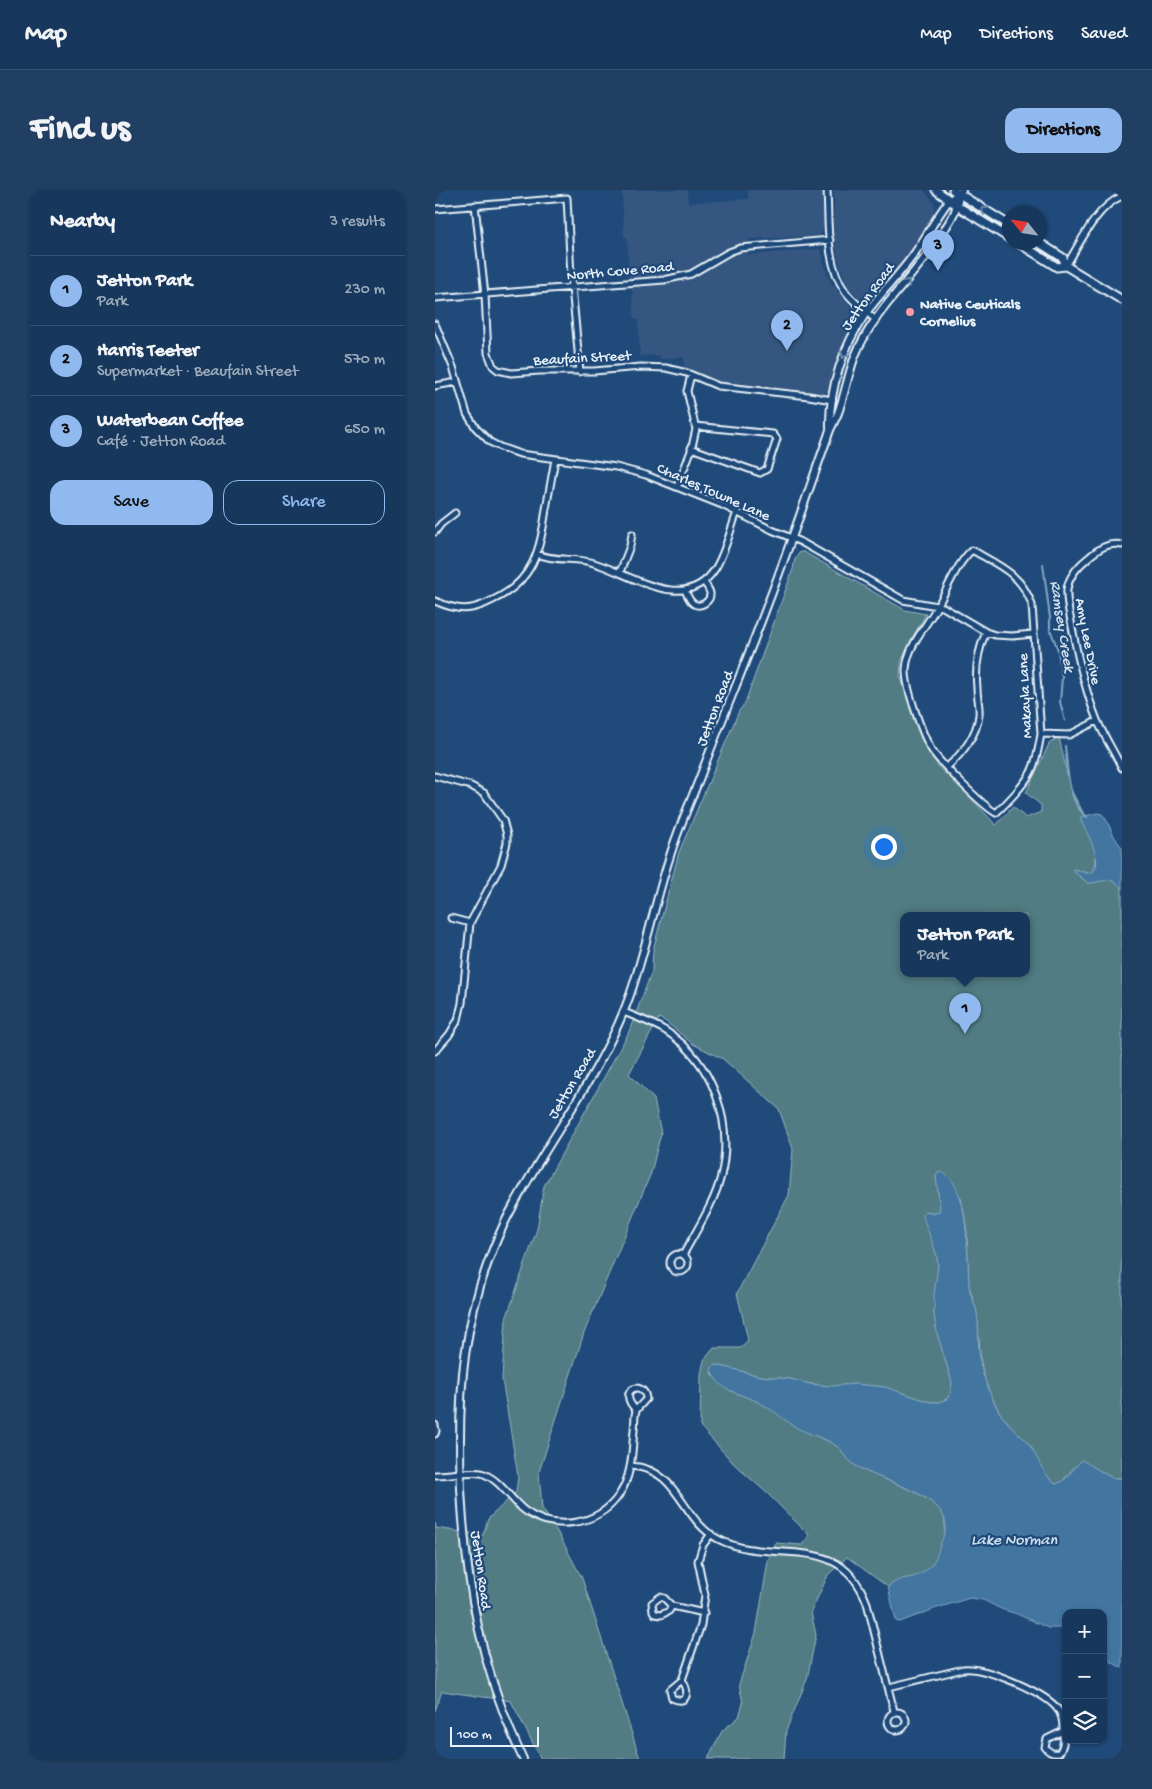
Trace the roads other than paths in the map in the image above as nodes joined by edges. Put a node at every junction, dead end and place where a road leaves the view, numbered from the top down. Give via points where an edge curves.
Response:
1 (827, 190) edge
2 (935, 190) edge
3 (958, 191) edge
4 (1122, 196) edge
5 (949, 200) junction
6 (475, 205) junction
7 (959, 207) junction
8 (435, 209) edge
9 (1002, 220) edge
10 (1002, 234) edge
11 (830, 240) junction
12 (1047, 248) edge
13 (1030, 250) edge
14 (1066, 266) junction
15 (572, 288) junction
16 (485, 295) junction
17 (435, 298) edge
18 (1122, 300) edge
19 (867, 313) junction
20 (876, 320) junction
21 (435, 324) edge
22 (580, 372) junction
23 (691, 375) junction
24 (457, 382) junction
25 (435, 386) edge
26 (832, 400) junction
27 (695, 426) junction
28 (830, 430) junction
29 (691, 448) junction
30 (555, 459) junction
31 (677, 487) junction
32 (737, 512) junction
33 (455, 514) dead end
34 (435, 532) edge
35 (632, 534) dead end
36 (792, 539) junction
37 (1122, 545) edge
38 (537, 554) junction
39 (620, 572) junction
40 (704, 582) junction
41 (685, 590) junction
42 (435, 601) edge
43 (938, 606) junction
44 (987, 632) junction
45 (1033, 634) junction
46 (1097, 721) junction
47 (1041, 734) junction
48 (947, 767) junction
49 (1122, 768) edge
50 (435, 776) edge
51 (451, 918) dead end
52 (470, 923) junction
53 (624, 1012) junction
54 (435, 1051) edge
55 (683, 1255) dead end
56 (637, 1410) dead end
57 (435, 1425) edge
58 (435, 1434) edge
59 (631, 1466) junction
60 (461, 1474) junction
61 (435, 1475) edge
62 (711, 1534) junction
63 (672, 1606) dead end
64 (704, 1613) junction
65 (682, 1680) dead end
66 (889, 1687) junction
67 (894, 1712) dead end
68 (1062, 1718) edge
69 (1063, 1731) joint
70 (523, 1759) edge

1 - 11 street
2 - 5 main road
3 - 5 street, Jetton Road
3 - 7 street
9 -> 3 main road
4 - 14 street via 1097,217
5 - 7 main road
5 - 19 street, Jetton Road via 911,258
6 - 8 street
6 - 15 street via 567,198
6 - 16 street, Beaufain Street
7 - 10 main road
20 -> 7 street, Jetton Road via 927,257
11 - 15 street, North Cove Road via 740,248 685,276
11 - 19 street via 833,266 840,283
12 - 14 main road via 1063,258
13 - 14 main road via 1057,266
14 - 18 main road
15 - 16 street, North Cove Road
15 - 22 street
16 - 17 street, North Cove Road
16 - 22 street, Beaufain Street via 488,353 493,366 511,373
19 - 20 street
19 -> 26 street, Jetton Road via 844,353
20 - 28 street, Jetton Road via 858,350
21 - 24 street, Charles Towne Lane
22 - 23 street, Beaufain Street via 641,367 666,368
23 - 26 street, Beaufain Street via 732,389
23 - 27 street via 687,392
24 - 25 street
24 - 30 street, Charles Towne Lane via 472,422 490,442 511,452
26 - 28 street, Jetton Road
27 - 29 street
27 - 29 street via 773,434 777,439 767,469 760,473
28 - 36 street, Jetton Road
29 - 31 street
30 - 31 street, Charles Towne Lane via 616,467
30 - 38 street
31 - 32 street, Charles Towne Lane
32 - 36 street, Charles Towne Lane
32 - 40 street via 716,567
33 - 34 street
35 - 39 street
36 - 43 street, Charles Towne Lane via 903,600
36 - 53 street, Jetton Road via 670,855
37 - 46 street, Amy Lee Drive via 1103,546 1089,556 1073,573 1067,589 1079,664
38 - 39 street via 553,560 592,562
38 - 42 street via 522,580 507,593 485,604 459,610
39 - 41 street via 659,588
40 - 41 street
40 - 41 street via 710,596 702,605 694,604
43 - 44 street, Charles Towne Lane
43 - 45 street, Makayla Lane via 971,550 1006,570 1024,587 1032,605
43 - 48 street, Makayla Lane via 914,643 906,670 925,737
44 - 45 street via 1003,636
44 - 48 street via 976,667 979,716 966,747
45 - 47 street, Makayla Lane
46 - 47 street via 1069,735
46 - 49 street, Amy Lee Drive
47 - 48 street, Makayla Lane via 1031,773 996,813
50 - 52 street via 481,790 505,827 507,843 504,858
51 - 52 street
52 - 54 street via 461,1011 454,1028
53 - 55 street via 665,1030 691,1054 714,1089 724,1119 721,1177
53 - 60 street, Jetton Road via 598,1064 519,1194 489,1261 472,1316 463,1366
56 - 59 street
57 - 58 street
59 - 60 street via 623,1489 612,1503 592,1517 572,1523 535,1517 481,1473
59 - 62 street via 645,1468 663,1478 698,1523
60 - 61 street
60 - 70 street, Jetton Road via 464,1543 475,1617 493,1684
62 - 64 street via 698,1561 705,1595
62 - 66 street via 743,1549 818,1555 843,1569 864,1594
63 - 64 street
64 - 65 street
66 - 67 street
66 - 68 street via 963,1668 975,1668 1004,1678 1049,1701
69 - 69 street via 1047,1739 1047,1751 1059,1753 1064,1745

